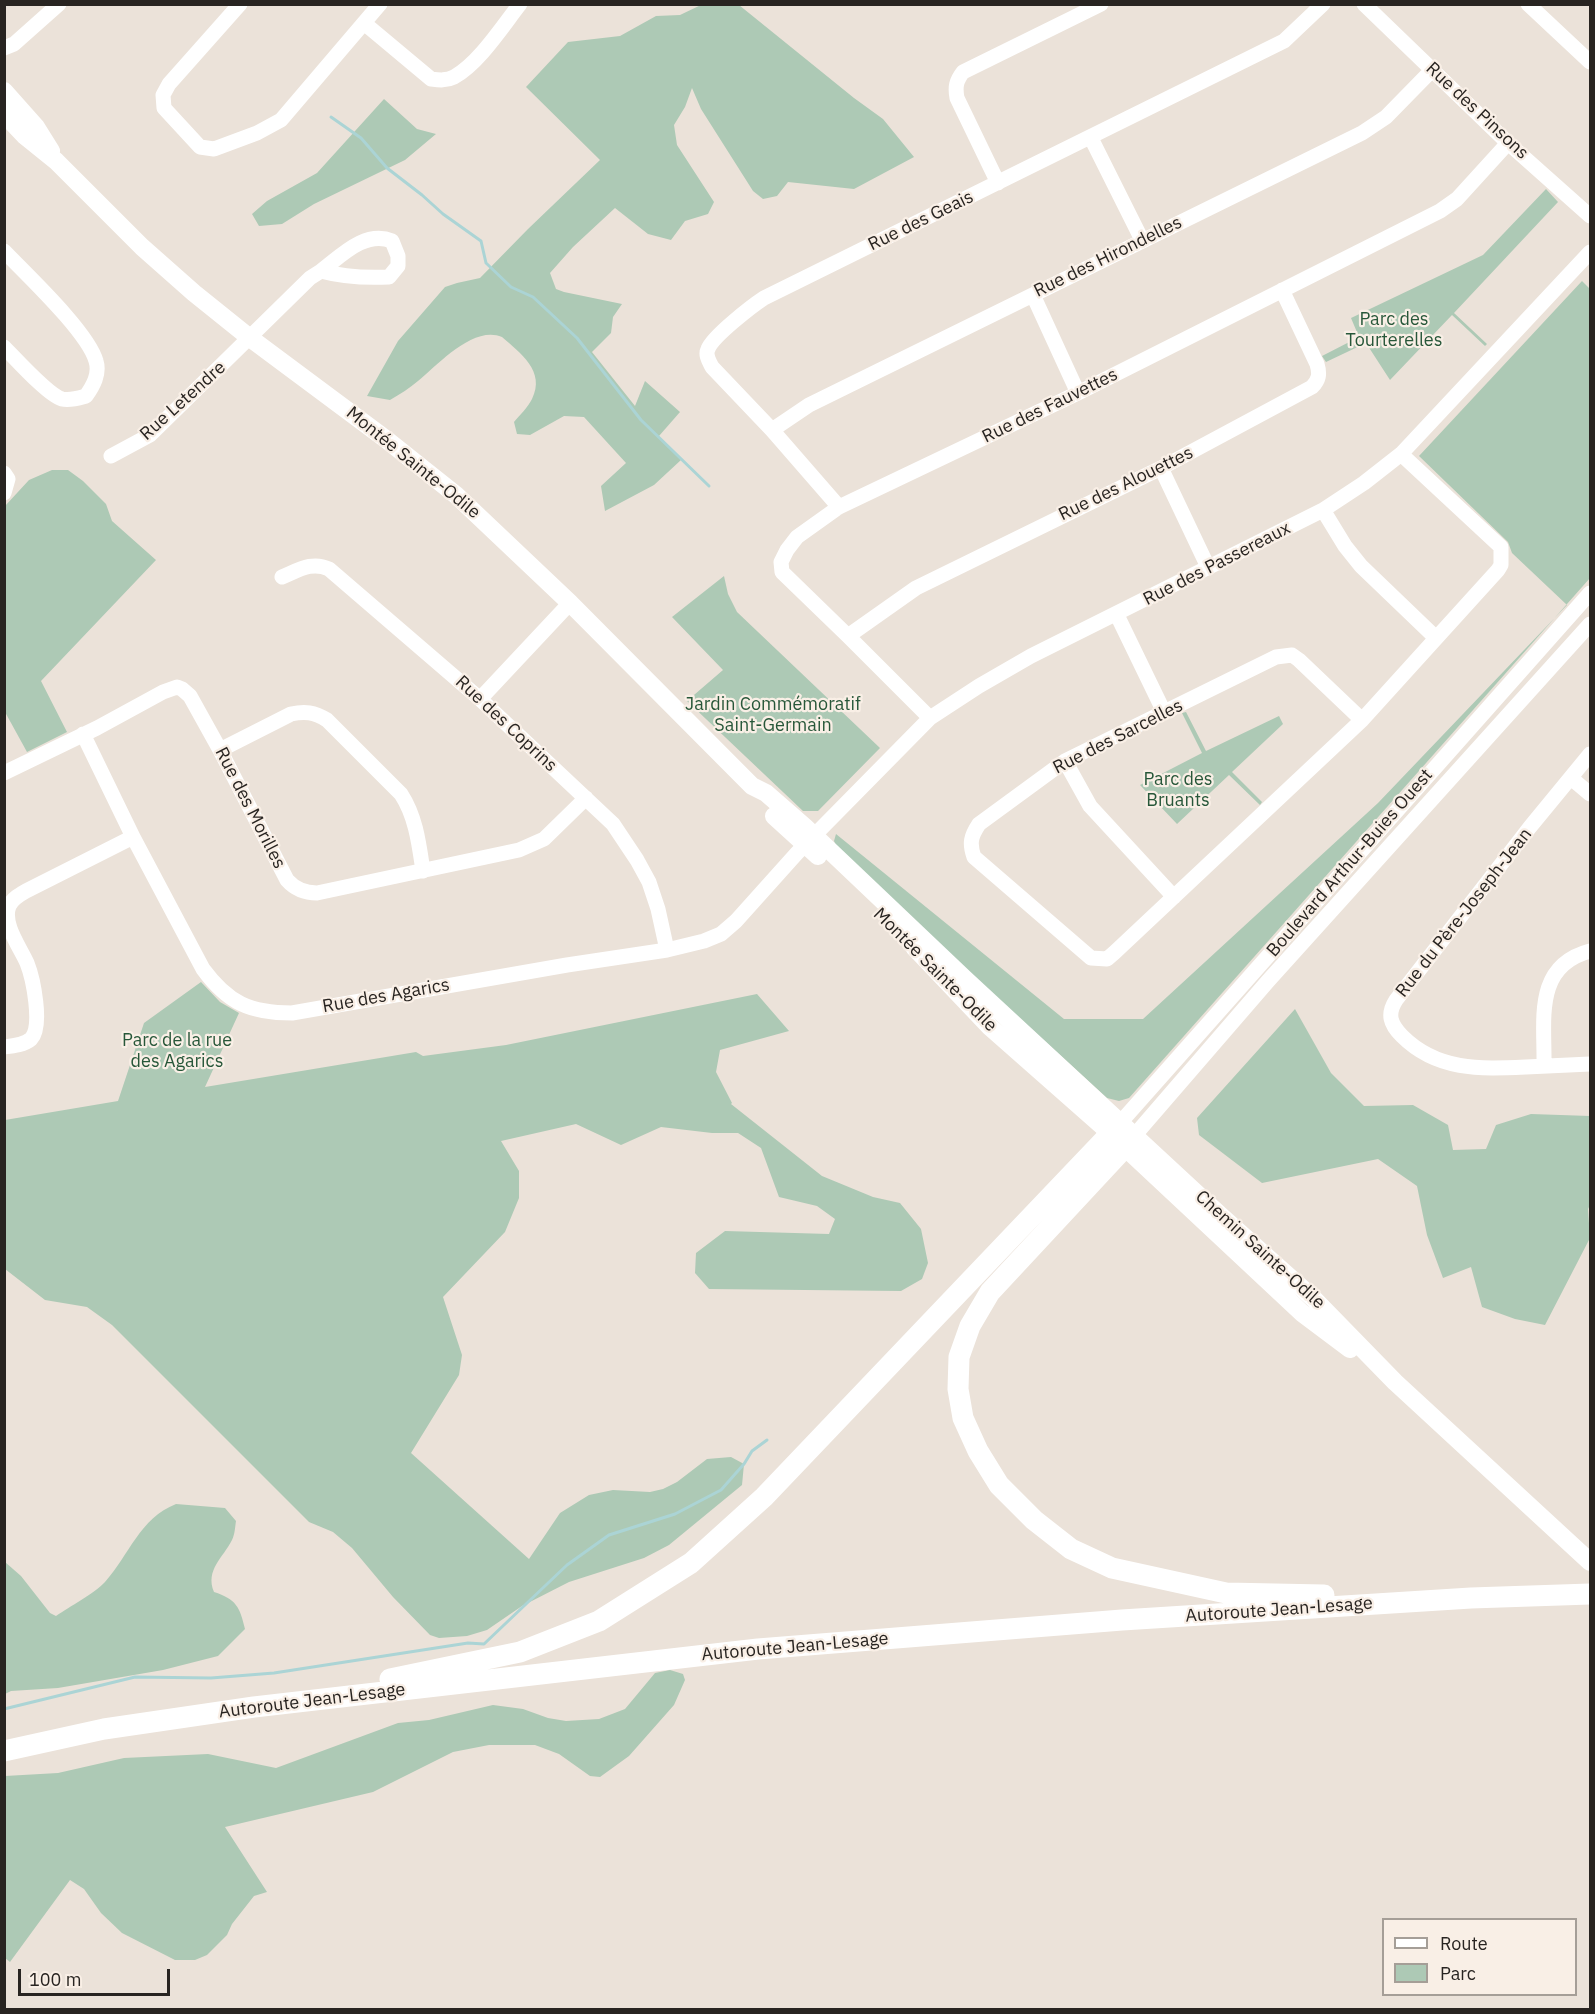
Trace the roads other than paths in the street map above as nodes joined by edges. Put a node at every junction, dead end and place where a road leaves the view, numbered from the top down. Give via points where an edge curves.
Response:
1 (59, 4) edge
2 (240, 4) edge
3 (380, 4) edge
4 (520, 4) edge
5 (1101, 4) edge
6 (1323, 4) edge
7 (1364, 4) edge
8 (1528, 4) edge
9 (364, 23) junction
10 (4, 48) edge
11 (1590, 62) edge
12 (1432, 70) junction
13 (4, 91) edge
14 (4, 114) edge
15 (1091, 138) junction
16 (1508, 143) junction
17 (56, 160) junction
18 (998, 183) junction
19 (1590, 216) edge
20 (1142, 240) junction
21 (4, 251) edge
22 (1590, 252) edge
23 (321, 271) junction
24 (1282, 290) junction
25 (1032, 295) junction
26 (250, 338) junction
27 (4, 347) edge
28 (1078, 393) junction
29 (772, 430) junction
30 (1401, 454) junction
31 (111, 456) dead end
32 (1161, 468) junction
33 (4, 473) edge
34 (4, 493) edge
35 (838, 507) junction
36 (1323, 510) junction
37 (1208, 567) junction
38 (282, 576) dead end
39 (570, 603) junction
40 (1583, 606) edge
41 (1117, 615) junction
42 (1589, 629) edge
43 (848, 636) junction
44 (1436, 638) junction
45 (480, 699) junction
46 (1164, 712) junction
47 (930, 718) junction
48 (1362, 720) junction
49 (83, 735) junction
50 (220, 750) junction
51 (1590, 754) edge
52 (1065, 761) junction
53 (4, 773) edge
54 (1571, 778) junction
55 (1590, 794) edge
56 (586, 798) junction
57 (133, 837) junction
58 (810, 840) junction
59 (423, 870) junction
60 (1174, 897) junction
61 (667, 950) junction
62 (1590, 951) edge
63 (4, 1047) edge
64 (1590, 1064) edge
65 (1544, 1066) junction
66 (1123, 1135) junction
67 (1590, 1562) edge
68 (1590, 1594) edge
69 (1471, 1598) junction
70 (254, 1707) junction
71 (4, 1751) edge

1 - 10 street via 14,44
2 - 9 street via 169,84 164,95 164,108 200,147 214,149 281,120
3 - 9 street
4 - 9 street via 473,62 443,80 431,79
5 - 18 street via 963,72 957,80 957,98
6 - 15 street, Rue des Geais via 1284,41
7 - 12 street, Rue des Pinsons
8 - 11 street
12 - 16 street, Rue des Pinsons
12 - 20 street, Rue des Hirondelles via 1386,117 1362,133
13 - 17 main road, Montée Sainte-Odile via 36,127
14 - 17 main road, Montée Sainte-Odile
15 - 18 street, Rue des Geais
15 - 20 street
16 - 19 street, Rue des Pinsons
16 - 24 street, Rue des Fauvettes via 1457,199 1440,211
17 - 26 main road, Montée Sainte-Odile via 142,248
18 - 29 street, Rue des Geais via 764,298 713,342 707,357 712,367
20 - 25 street, Rue des Hirondelles
21 - 27 street via 82,337 96,361 94,384 86,396 61,399
22 - 30 street, Rue des Passereaux
23 - 23 street, Rue Letendre via 389,277 398,266 398,256 392,241 369,238
23 - 26 street, Rue Letendre
24 - 28 street, Rue des Fauvettes
24 - 32 street, Rue des Alouettes via 1317,364 1317,382
25 - 28 street
25 - 29 street, Rue des Hirondelles via 809,405
26 - 31 street, Rue Letendre via 150,435
26 - 39 main road, Montée Sainte-Odile via 456,495
28 - 35 street, Rue des Fauvettes
29 - 35 street, Rue des Geais
30 - 36 street, Rue des Passereaux
30 - 44 street, Rue des Sarcelles via 1501,548 1498,570
32 - 37 street
32 - 43 street, Rue des Alouettes via 916,588
33 - 34 street via 8,479
35 - 43 street, Rue des Fauvettes via 792,544 781,562 782,573
36 - 37 street, Rue des Passereaux
36 - 44 street via 1361,566
37 - 41 street, Rue des Passereaux
38 - 45 street, Rue des Coprins via 310,565 329,569
39 - 45 street
39 - 58 main road, Montée Sainte-Odile via 752,786 761,802
40 - 42 street
40 - 66 street, Boulevard Arthur-Buies Ouest
41 - 46 street
41 - 47 street, Rue des Passereaux via 1031,656
42 - 66 street, Boulevard Arthur-Buies Ouest
43 - 47 street, Rue des Fauvettes
44 - 48 street, Rue des Sarcelles
45 - 56 street, Rue des Coprins
46 - 48 street, Rue des Sarcelles via 1276,657 1292,655
46 - 52 street, Rue des Sarcelles
47 - 58 street, Rue des Passereaux
48 - 60 street, Rue des Sarcelles
49 - 50 street, Rue des Morilles via 177,687 190,696
49 - 53 street, Rue des Morilles
49 - 57 street, Rue des Agarics
50 - 59 street, Rue des Morilles via 293,887 318,893
50 - 59 street via 291,714 316,713 401,794 413,819
51 - 54 street, Rue du Père-Joseph-Jean
52 - 60 street via 1090,806
52 - 60 street, Rue des Sarcelles via 979,824 970,846 974,857 1091,958 1099,960 1107,959
54 - 55 street
54 - 65 street, Rue du Père-Joseph-Jean via 1396,1000 1390,1015 1393,1026 1404,1038 1436,1059 1470,1068
56 - 59 street, Rue des Morilles via 552,832 532,845
56 - 61 street, Rue des Coprins via 613,824 641,867 658,909
57 - 61 street, Rue des Agarics via 215,986 229,998 256,1010 292,1013
57 - 63 street via 26,891 9,905 8,922 27,965 37,1019 30,1039 21,1045
58 - 61 street, Rue des Agarics via 721,934
58 - 66 main road, Montée Sainte-Odile via 990,1027
62 - 65 street via 1568,961 1549,986 1545,998
64 - 65 street, Rue du Père-Joseph-Jean
66 - 67 main road, Chemin Sainte-Odile via 1302,1313 1395,1382
66 - 69 highway via 990,1292 970,1326 959,1357 957,1389 963,1418 999,1485 1071,1549 1112,1568 1226,1593
66 - 70 highway via 764,1497 691,1563 598,1621 520,1652
68 - 69 highway, Autoroute Jean-Lesage
69 - 70 highway, Autoroute Jean-Lesage via 758,1649
70 - 71 highway, Autoroute Jean-Lesage via 104,1729

